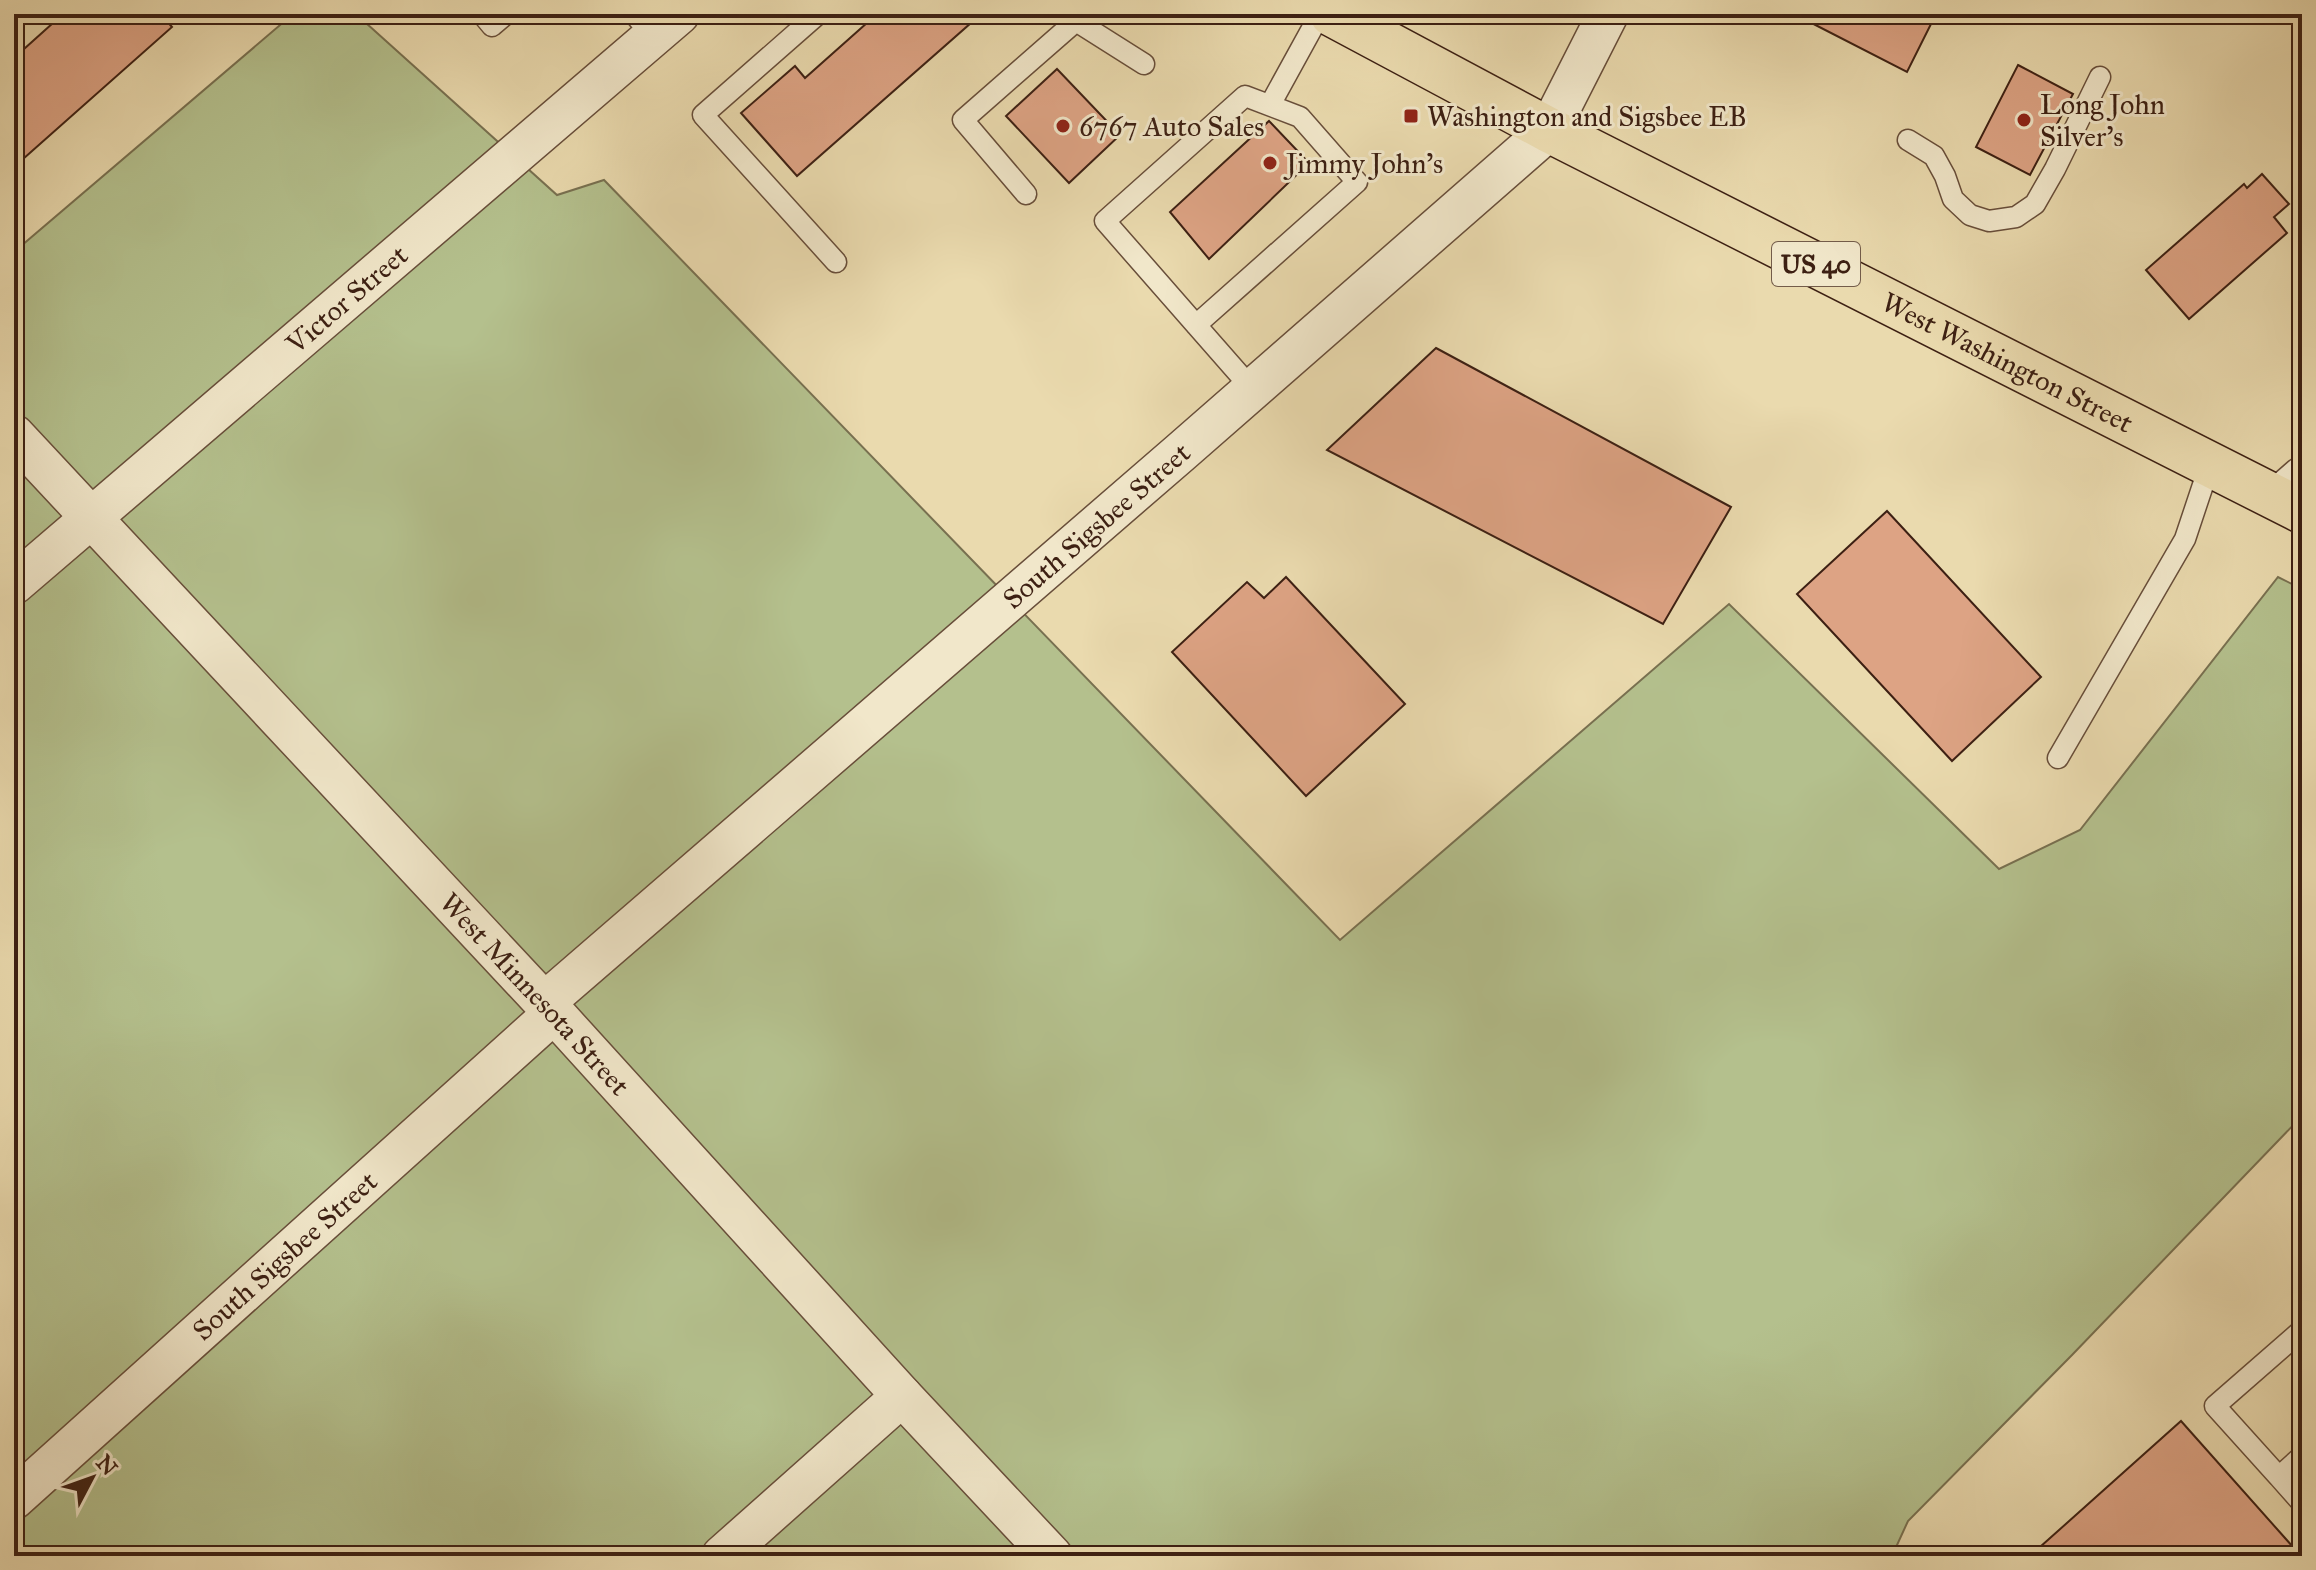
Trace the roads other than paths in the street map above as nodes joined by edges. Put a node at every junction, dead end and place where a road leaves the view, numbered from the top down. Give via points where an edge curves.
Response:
1 (482, 14) edge
2 (506, 14) edge
3 (818, 14) edge
4 (1320, 14) edge
5 (1332, 14) edge
6 (1608, 14) edge
7 (1078, 17) edge
8 (655, 21) edge
9 (1144, 64) dead end
10 (2100, 77) dead end
11 (1270, 105) junction
12 (1549, 130) junction
13 (1908, 140) dead end
14 (1026, 194) dead end
15 (836, 262) dead end
16 (1196, 325) junction
17 (1253, 390) junction
18 (14, 435) edge
19 (2210, 464) junction
20 (2294, 495) edge
21 (90, 517) junction
22 (14, 584) edge
23 (2058, 758) dead end
24 (549, 1008) junction
25 (2302, 1330) edge
26 (902, 1396) junction
27 (2302, 1456) edge
28 (2279, 1477) junction
29 (14, 1499) edge
30 (2302, 1503) edge
31 (722, 1556) edge
32 (1052, 1556) edge

1 - 2 lane via 492,26
3 - 15 lane via 703,115
4 - 11 lane
5 - 12 main road, West Washington Street / US 40
6 - 12 street, South Sigsbee Street
7 - 9 lane
7 - 14 lane via 963,120
8 - 21 street, Victor Street
10 - 13 lane via 2035,204 2016,217 1989,221 1970,215 1953,199 1934,156
11 - 16 lane via 1300,117 1357,182
11 - 16 lane via 1245,96 1105,221
12 - 17 street, South Sigsbee Street
12 - 19 main road, West Washington Street / US 40
16 - 17 lane
17 - 24 street, South Sigsbee Street
18 - 21 street, West Minnesota Street
19 - 20 main road, West Washington Street / US 40
19 - 23 lane via 2185,539
21 - 22 street, Victor Street
21 - 24 street, West Minnesota Street
24 - 26 street, West Minnesota Street
24 - 29 street, South Sigsbee Street
25 - 28 lane via 2215,1406
26 - 31 street
26 - 32 street, West Minnesota Street
27 - 28 lane
28 - 30 lane

